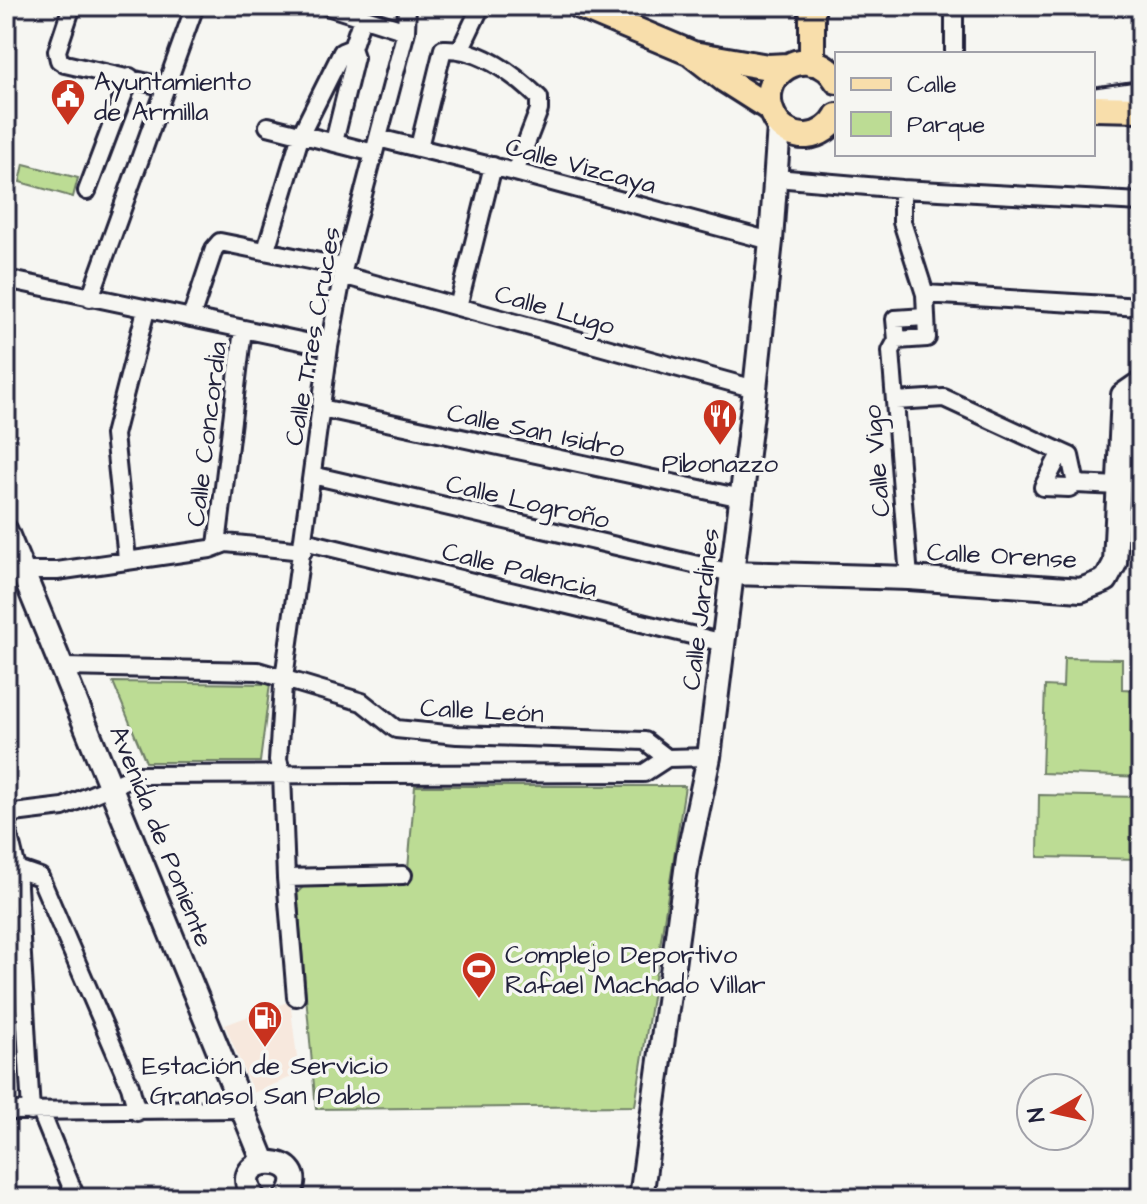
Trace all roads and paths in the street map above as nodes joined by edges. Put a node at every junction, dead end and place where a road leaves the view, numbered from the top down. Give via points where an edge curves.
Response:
1 (72, 6) edge
2 (195, 6) edge
3 (327, 6) edge
4 (407, 6) edge
5 (481, 6) edge
6 (579, 6) edge
7 (812, 6) edge
8 (954, 6) edge
9 (362, 18) junction
10 (406, 31) junction
11 (352, 48) junction
12 (461, 48) junction
13 (954, 52) edge
14 (693, 54) junction
15 (812, 63) junction
16 (788, 66) junction
17 (130, 77) junction
18 (835, 79) edge
19 (166, 87) junction
20 (1141, 90) edge
21 (1095, 97) edge
22 (1095, 108) edge
23 (1141, 109) edge
24 (774, 117) junction
25 (835, 120) edge
26 (1095, 125) edge
27 (1141, 125) edge
28 (268, 126) dead end
29 (301, 134) junction
30 (334, 142) junction
31 (376, 146) junction
32 (419, 147) junction
33 (493, 166) junction
34 (515, 172) junction
35 (776, 178) junction
36 (902, 189) junction
37 (87, 191) dead end
38 (1141, 202) edge
39 (771, 241) junction
40 (266, 250) junction
41 (343, 271) junction
42 (6, 279) edge
43 (925, 294) junction
44 (90, 298) junction
45 (458, 307) junction
46 (1141, 307) edge
47 (146, 310) junction
48 (191, 318) junction
49 (243, 329) junction
50 (329, 347) junction
51 (1141, 386) edge
52 (755, 389) junction
53 (895, 401) junction
54 (321, 408) junction
55 (1061, 452) junction
56 (312, 475) junction
57 (1076, 484) junction
58 (1119, 486) junction
59 (742, 498) junction
60 (6, 531) edge
61 (217, 545) junction
62 (304, 546) junction
63 (127, 559) junction
64 (732, 573) junction
65 (909, 578) junction
66 (26, 581) junction
67 (724, 643) junction
68 (63, 667) junction
69 (286, 678) junction
70 (709, 757) junction
71 (667, 758) junction
72 (282, 774) junction
73 (112, 787) junction
74 (6, 814) edge
75 (6, 824) edge
76 (12, 870) edge
77 (403, 875) dead end
78 (286, 878) junction
79 (296, 997) dead end
80 (243, 1109) junction
81 (6, 1111) edge
82 (36, 1112) junction
83 (137, 1112) junction
84 (264, 1162) junction
85 (76, 1198) edge
86 (254, 1198) edge
87 (286, 1198) edge
88 (641, 1198) edge

1 - 17 street via 57,51 59,60
2 - 19 street
3 - 9 street
4 - 10 street, Calle Tres Cruces
5 - 12 street
6 - 14 main road
7 - 15 main road
8 - 13 street
9 - 10 street
9 - 11 street
10 - 31 street, Calle Tres Cruces
11 - 29 street via 342,52
11 - 30 street via 355,57
12 - 32 street via 443,49
12 - 34 street via 516,76 539,98
14 - 16 main road
14 - 24 main road
15 - 16 main road
15 - 18 main road
16 - 24 main road via 768,91
17 - 19 street
17 - 37 street
19 - 44 street
20 - 21 street
22 - 23 main road
24 - 25 main road via 792,134 808,136 823,132
24 - 35 main road, Calle Jardines
26 - 27 main road
28 - 29 street, Calle Vizcaya
29 - 30 street, Calle Vizcaya
29 - 40 street
30 - 31 street, Calle Vizcaya
31 - 32 street, Calle Vizcaya
31 - 41 street, Calle Tres Cruces
32 - 33 street, Calle Vizcaya
33 - 34 street, Calle Vizcaya
33 - 45 street
34 - 39 street, Calle Vizcaya
35 - 36 street
35 - 39 main road, Calle Jardines
36 - 38 street
36 - 43 street, Calle Vigo via 902,222
39 - 52 main road, Calle Jardines
40 - 41 street, Calle Lugo
40 - 48 street, Calle Lugo via 220,242
41 - 45 street, Calle Lugo
41 - 50 street, Calle Tres Cruces
42 - 44 street
43 - 46 street
43 - 53 street, Calle Vigo via 927,338 897,340 891,351
44 - 47 street
45 - 52 street, Calle Lugo
47 - 48 street
47 - 63 street via 114,435
48 - 49 street
49 - 50 street
49 - 61 street, Calle Concordia
50 - 54 street, Calle Tres Cruces
51 - 58 main road, Calle Orense via 1123,395
52 - 59 main road, Calle Jardines
53 - 55 street via 944,398
53 - 65 street, Calle Vigo
54 - 56 street, Calle Tres Cruces
54 - 59 street, Calle San Isidro
55 - 57 street via 1070,456
55 - 57 street via 1043,487
56 - 62 street, Calle Tres Cruces
56 - 64 street, Calle Logroño
57 - 58 street
58 - 65 main road, Calle Orense via 1115,563 1106,580 1081,590
59 - 64 main road, Calle Jardines
60 - 66 main road, Avenida de Poniente
61 - 62 street, Calle Palencia
61 - 63 street, Calle Palencia
62 - 67 street, Calle Palencia
62 - 69 street, Calle Tres Cruces
63 - 66 street, Calle Palencia
64 - 65 main road, Calle Orense
64 - 67 main road, Calle Jardines
66 - 68 main road, Avenida de Poniente
67 - 70 main road, Calle Jardines
68 - 69 street, Calle León via 258,671
68 - 73 main road, Avenida de Poniente
69 - 71 street, Calle León via 362,702 396,729 645,741
69 - 72 street, Calle Tres Cruces via 278,760
70 - 71 street, Calle León
70 - 88 main road, Calle Jardines via 688,856
71 - 72 street, Calle León via 644,773
72 - 73 street, Calle León via 137,775
72 - 78 street, Calle Tres Cruces
73 - 74 street, Calle León via 63,807
73 - 80 main road, Avenida de Poniente
75 - 76 street
76 - 82 street
76 - 83 street via 40,877
77 - 78 street
78 - 79 street, Calle Tres Cruces
80 - 83 street
80 - 84 main road, Avenida de Poniente
81 - 82 street
82 - 83 street
82 - 85 street
84 - 86 main road via 249,1176
84 - 87 main road via 279,1162 289,1172 292,1186

